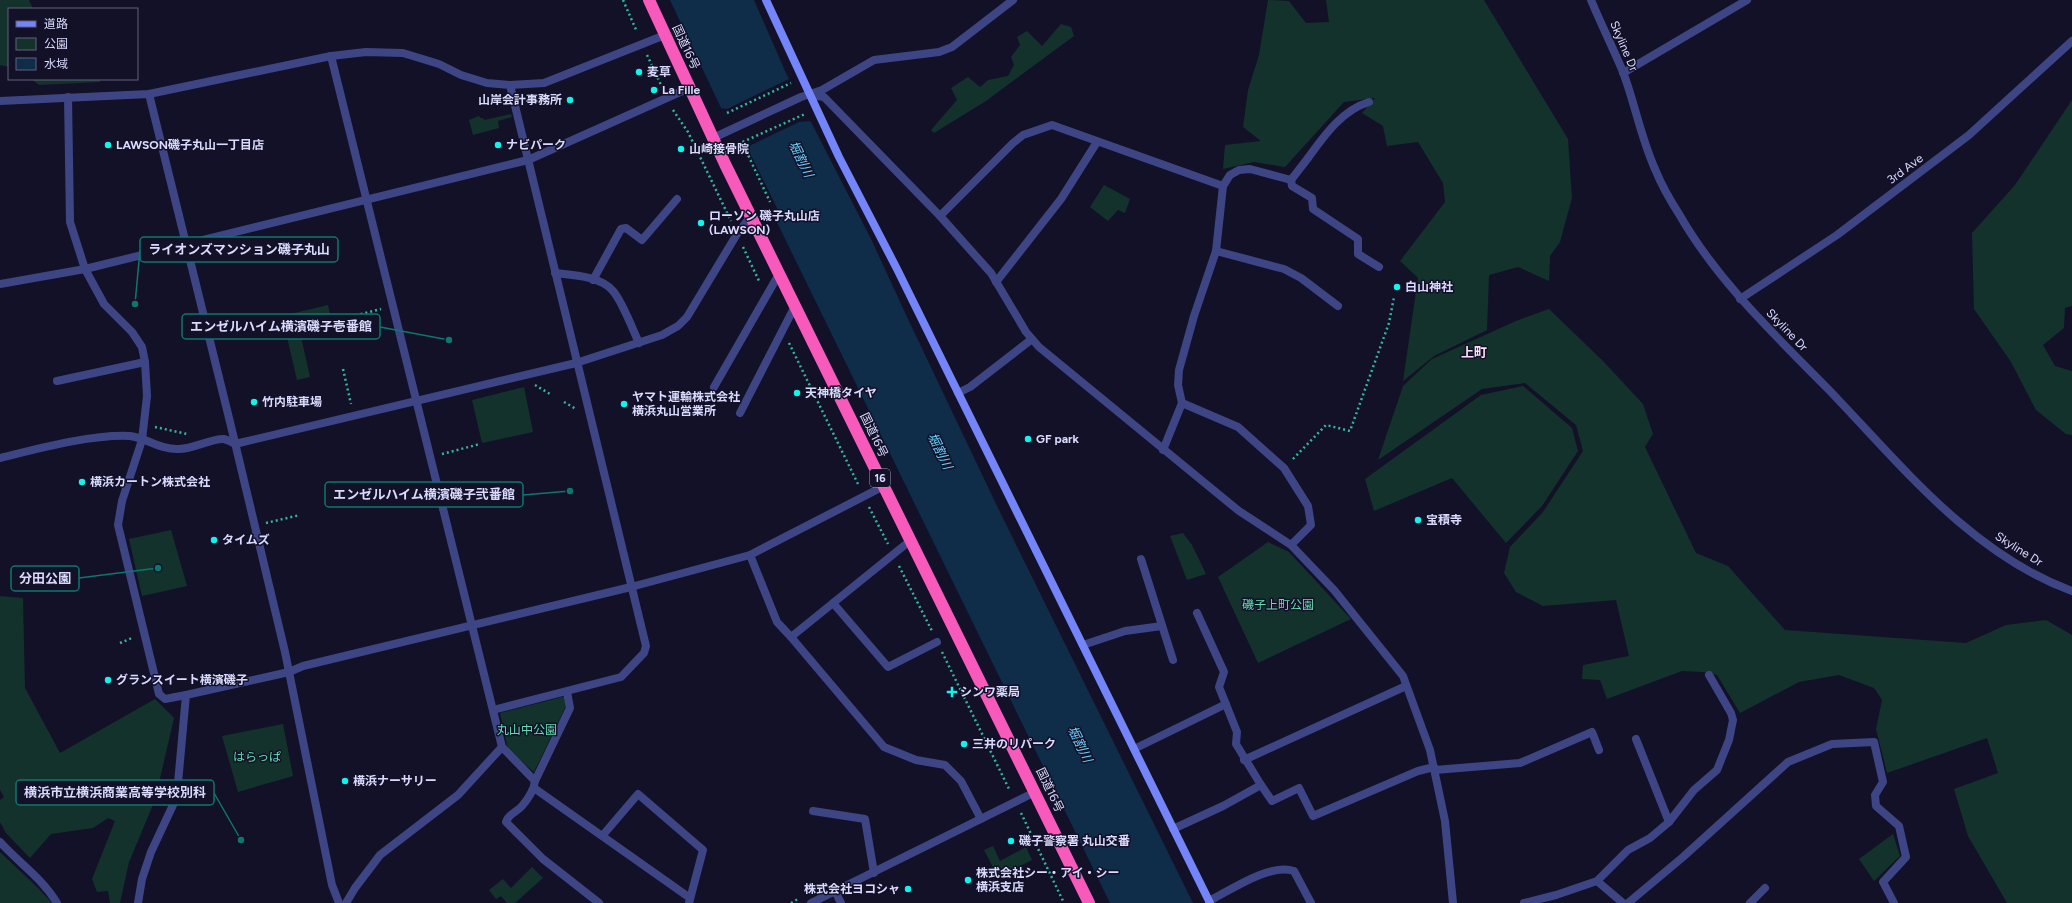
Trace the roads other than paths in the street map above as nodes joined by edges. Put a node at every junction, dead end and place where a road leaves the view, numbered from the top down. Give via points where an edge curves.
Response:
1 (648, 0) edge
2 (766, 0) edge
3 (1013, 0) edge
4 (1591, 0) edge
5 (1746, 0) edge
6 (665, 35) junction
7 (2072, 41) edge
8 (331, 56) junction
9 (1623, 73) junction
10 (510, 85) junction
11 (689, 88) junction
12 (149, 94) junction
13 (810, 95) junction
14 (68, 97) junction
15 (0, 101) edge
16 (1369, 102) dead end
17 (713, 138) junction
18 (1097, 142) junction
19 (528, 160) junction
20 (1291, 180) junction
21 (1223, 186) junction
22 (367, 200) junction
23 (677, 200) dead end
24 (751, 216) junction
25 (940, 216) junction
26 (186, 244) junction
27 (1216, 251) junction
28 (1379, 267) dead end
29 (85, 269) junction
30 (555, 273) junction
31 (779, 274) junction
32 (593, 280) junction
33 (996, 282) junction
34 (0, 284) edge
35 (1740, 299) junction
36 (795, 306) junction
37 (1338, 306) dead end
38 (1032, 339) junction
39 (639, 343) junction
40 (145, 362) junction
41 (576, 363) junction
42 (57, 380) dead end
43 (714, 387) dead end
44 (958, 393) junction
45 (416, 401) junction
46 (1182, 403) junction
47 (740, 413) dead end
48 (142, 440) junction
49 (236, 444) junction
50 (1163, 450) junction
51 (0, 458) edge
52 (884, 486) junction
53 (910, 540) junction
54 (1291, 545) junction
55 (750, 556) junction
56 (1141, 559) dead end
57 (631, 586) junction
58 (2072, 591) edge
59 (833, 603) junction
60 (1197, 613) dead end
61 (472, 625) junction
62 (1162, 626) junction
63 (791, 637) junction
64 (937, 642) dead end
65 (1083, 645) junction
66 (1173, 660) dead end
67 (289, 672) junction
68 (1709, 675) dead end
69 (1406, 686) junction
70 (567, 692) junction
71 (186, 695) junction
72 (1226, 704) junction
73 (493, 710) junction
74 (1636, 739) dead end
75 (502, 747) junction
76 (1134, 749) junction
77 (1599, 750) dead end
78 (1244, 760) junction
79 (1434, 769) junction
80 (535, 784) junction
81 (1261, 785) junction
82 (1035, 792) junction
83 (813, 811) dead end
84 (980, 819) junction
85 (1669, 822) junction
86 (1173, 828) junction
87 (603, 835) junction
88 (0, 842) edge
89 (874, 873) junction
90 (1597, 881) junction
91 (1765, 888) dead end
92 (835, 891) junction
93 (689, 900) edge
94 (1209, 902) edge
95 (57, 903) edge
96 (138, 903) edge
97 (339, 903) edge
98 (346, 903) edge
99 (599, 903) edge
100 (811, 903) edge
101 (841, 903) edge
102 (1089, 903) edge
103 (1311, 903) edge
104 (1453, 903) edge
105 (1524, 903) edge
106 (1622, 903) edge
107 (1628, 903) edge
108 (1750, 903) edge
109 (1894, 903) edge

1 - 6 highway, 国道16号 / 16
2 - 13 street
3 - 13 street via 952,48 874,60
4 - 9 street, Skyline Dr
5 - 9 street
6 - 10 street via 553,81
6 - 11 highway, 国道16号 / 16
7 - 35 street, 3rd Ave via 1969,135 1837,235
8 - 10 street via 366,52 403,53 487,83
8 - 12 street
8 - 22 street
9 - 35 street, Skyline Dr via 1655,169 1679,215 1706,256
10 - 19 street
11 - 17 highway, 国道16号 / 16
11 - 19 street
12 - 14 street
12 - 26 street
13 - 17 street
13 - 25 street via 824,97
13 - 44 street
14 - 15 street
14 - 29 street via 70,222
16 - 20 street via 1357,106 1342,118
17 - 24 highway, 国道16号 / 16
18 - 21 street
18 - 25 street via 1052,125 1023,135
18 - 33 street via 1061,199
19 - 22 street
19 - 30 street
20 - 21 street via 1250,169 1239,170 1230,175
20 - 28 street via 1292,186 1312,198 1313,209 1358,239 1358,254
21 - 27 street
22 - 26 street
22 - 45 street
23 - 32 street via 642,240 626,228 621,229
24 - 31 highway, 国道16号 / 16
24 - 39 street via 737,234 686,317 678,326
25 - 33 street via 991,273
26 - 29 street
26 - 49 street
27 - 37 street via 1284,269 1301,278
27 - 46 street via 1194,316 1180,370 1178,385
29 - 34 street
29 - 40 street via 104,304 132,332 142,347
30 - 32 street
30 - 41 street
31 - 36 highway, 国道16号 / 16
31 - 43 street
32 - 39 street via 602,282 613,290
33 - 38 street
35 - 58 street, Skyline Dr via 1921,488 1971,532 2010,560
36 - 47 street
36 - 52 highway, 国道16号 / 16
38 - 44 street via 970,387
38 - 50 street via 1038,347
39 - 41 street
40 - 42 street
40 - 48 street via 146,396
41 - 45 street
41 - 57 street
44 - 65 street
45 - 49 street
45 - 61 street
46 - 50 street
46 - 54 street via 1238,427 1284,468 1308,506 1311,525
48 - 49 street via 175,449 223,439
48 - 51 street via 124,436 79,441
48 - 71 street via 122,501 118,525 159,694 165,699
49 - 67 street
50 - 54 street via 1239,511
52 - 53 highway, 国道16号 / 16
52 - 55 street
53 - 59 street
53 - 82 highway, 国道16号 / 16
54 - 69 street via 1334,590 1403,676
55 - 57 street
55 - 63 street via 777,622
56 - 62 street
57 - 61 street
57 - 70 street via 646,646 644,653 621,677
59 - 63 street
59 - 64 street via 888,667
60 - 72 street via 1224,672 1219,687
61 - 67 street via 303,666
61 - 73 street
62 - 65 street via 1125,631
62 - 66 street
63 - 84 street via 884,747 916,760 945,766 961,781
65 - 76 street
67 - 71 street
67 - 97 street via 332,885
68 - 85 street via 1731,713 1733,720 1729,740 1717,770 1694,790
69 - 78 street
69 - 79 street via 1430,750
70 - 73 street
70 - 80 street via 570,708
71 - 96 street via 178,783 173,805 142,879
72 - 76 street
72 - 78 street via 1237,732 1236,744
73 - 75 street
74 - 85 street
75 - 80 street
75 - 98 street via 458,795 380,855
76 - 86 street
77 - 79 street via 1592,732 1520,763
78 - 81 street
79 - 81 street via 1418,771 1313,816 1299,788 1272,801
79 - 104 street via 1445,821
80 - 87 street
80 - 99 street via 522,806 507,818 506,822 543,859
81 - 86 street via 1223,806
82 - 84 street
82 - 102 highway, 国道16号 / 16
83 - 89 street via 864,819
84 - 89 street
85 - 90 street via 1650,838 1628,850
86 - 94 street
87 - 93 street
87 - 93 street via 638,794 703,850
88 - 95 street via 41,880
89 - 92 street
90 - 105 street
90 - 106 street
91 - 108 street
92 - 100 street
92 - 101 street
94 - 103 street via 1257,876 1280,868 1294,871
107 - 109 street via 1788,762 1832,744 1874,742 1883,782 1875,795 1876,806 1899,826 1906,857 1883,882

